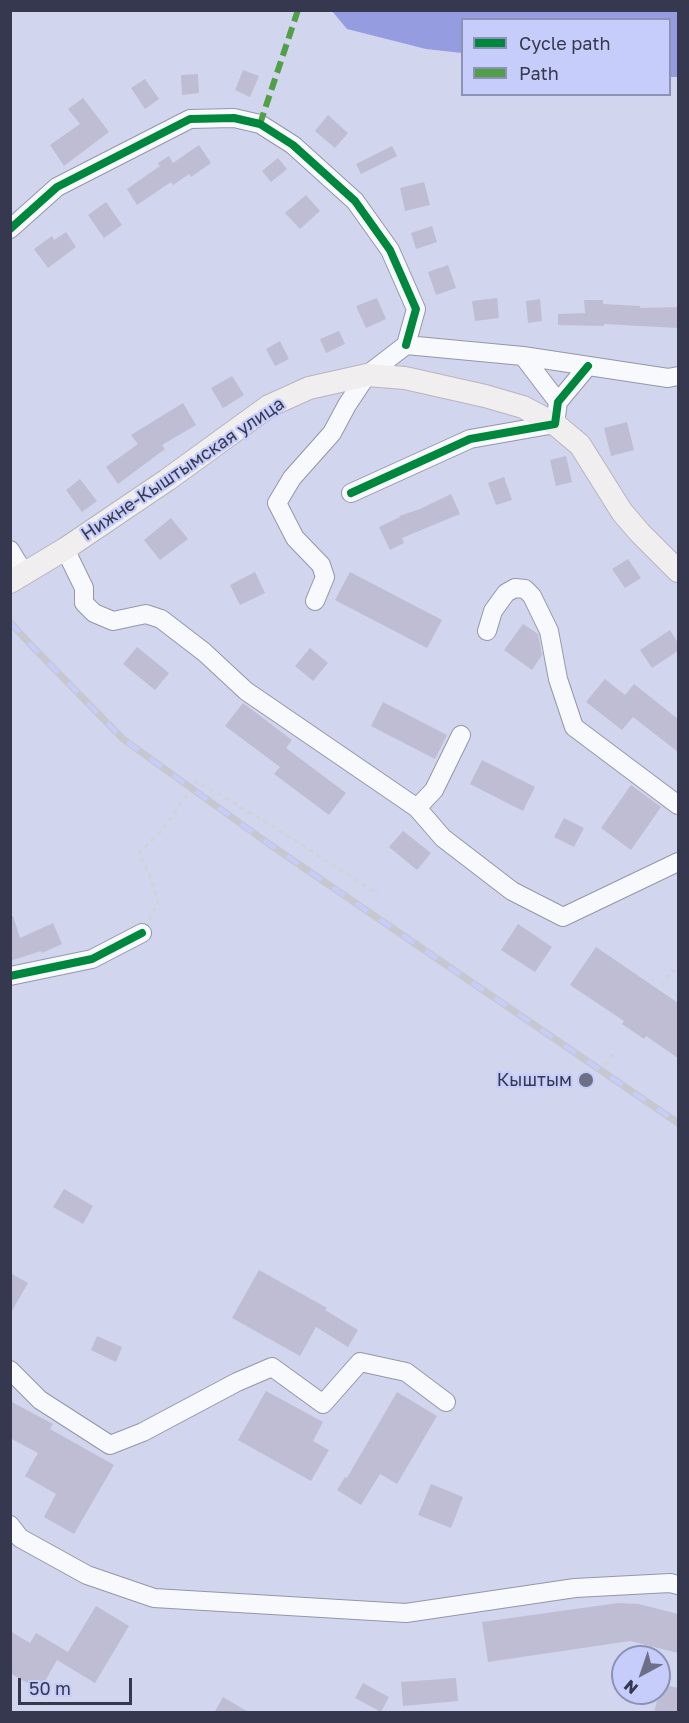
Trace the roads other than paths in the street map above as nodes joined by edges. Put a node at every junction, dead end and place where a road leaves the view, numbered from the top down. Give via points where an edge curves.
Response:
1 (10, 229) edge
2 (406, 345) junction
3 (523, 356) junction
4 (588, 366) junction
5 (367, 375) junction
6 (678, 376) edge
7 (557, 413) junction
8 (351, 493) dead end
9 (65, 549) junction
10 (10, 550) edge
11 (678, 571) edge
12 (17, 578) edge
13 (315, 601) dead end
14 (487, 631) dead end
15 (461, 735) dead end
16 (678, 805) edge
17 (417, 808) junction
18 (678, 862) edge
19 (142, 933) road end
20 (10, 976) edge
21 (10, 1370) edge
22 (446, 1402) dead end
23 (10, 1525) edge
24 (678, 1585) edge

1 - 2 street via 57,187 190,119 234,118 260,124 293,145 355,201 390,250 416,309
2 - 3 street
2 - 5 street, Нижне-Кыштымская улица
3 - 4 street
3 - 7 street
4 - 6 street via 668,378
4 - 7 street
5 - 7 main road via 405,378
5 - 9 main road, Нижне-Кыштымская улица via 309,388 269,406
5 - 13 street via 332,433 292,478 277,503 295,538 321,565 325,577
7 - 8 street via 470,439
7 - 11 main road via 622,512
9 - 12 main road, Нижне-Кыштымская улица
9 - 17 street via 84,588 84,603 94,613 113,621 146,614 161,619 246,691
10 - 12 street
14 - 16 street via 506,593 515,588 532,596 549,631 558,680 574,728
15 - 17 street via 434,790
17 - 18 street via 443,838 512,891 564,918
19 - 20 street via 92,959
21 - 22 street via 40,1400 110,1445 272,1366 323,1404 360,1362 406,1372
23 - 24 street via 21,1538 87,1575 154,1598 406,1613 575,1588

